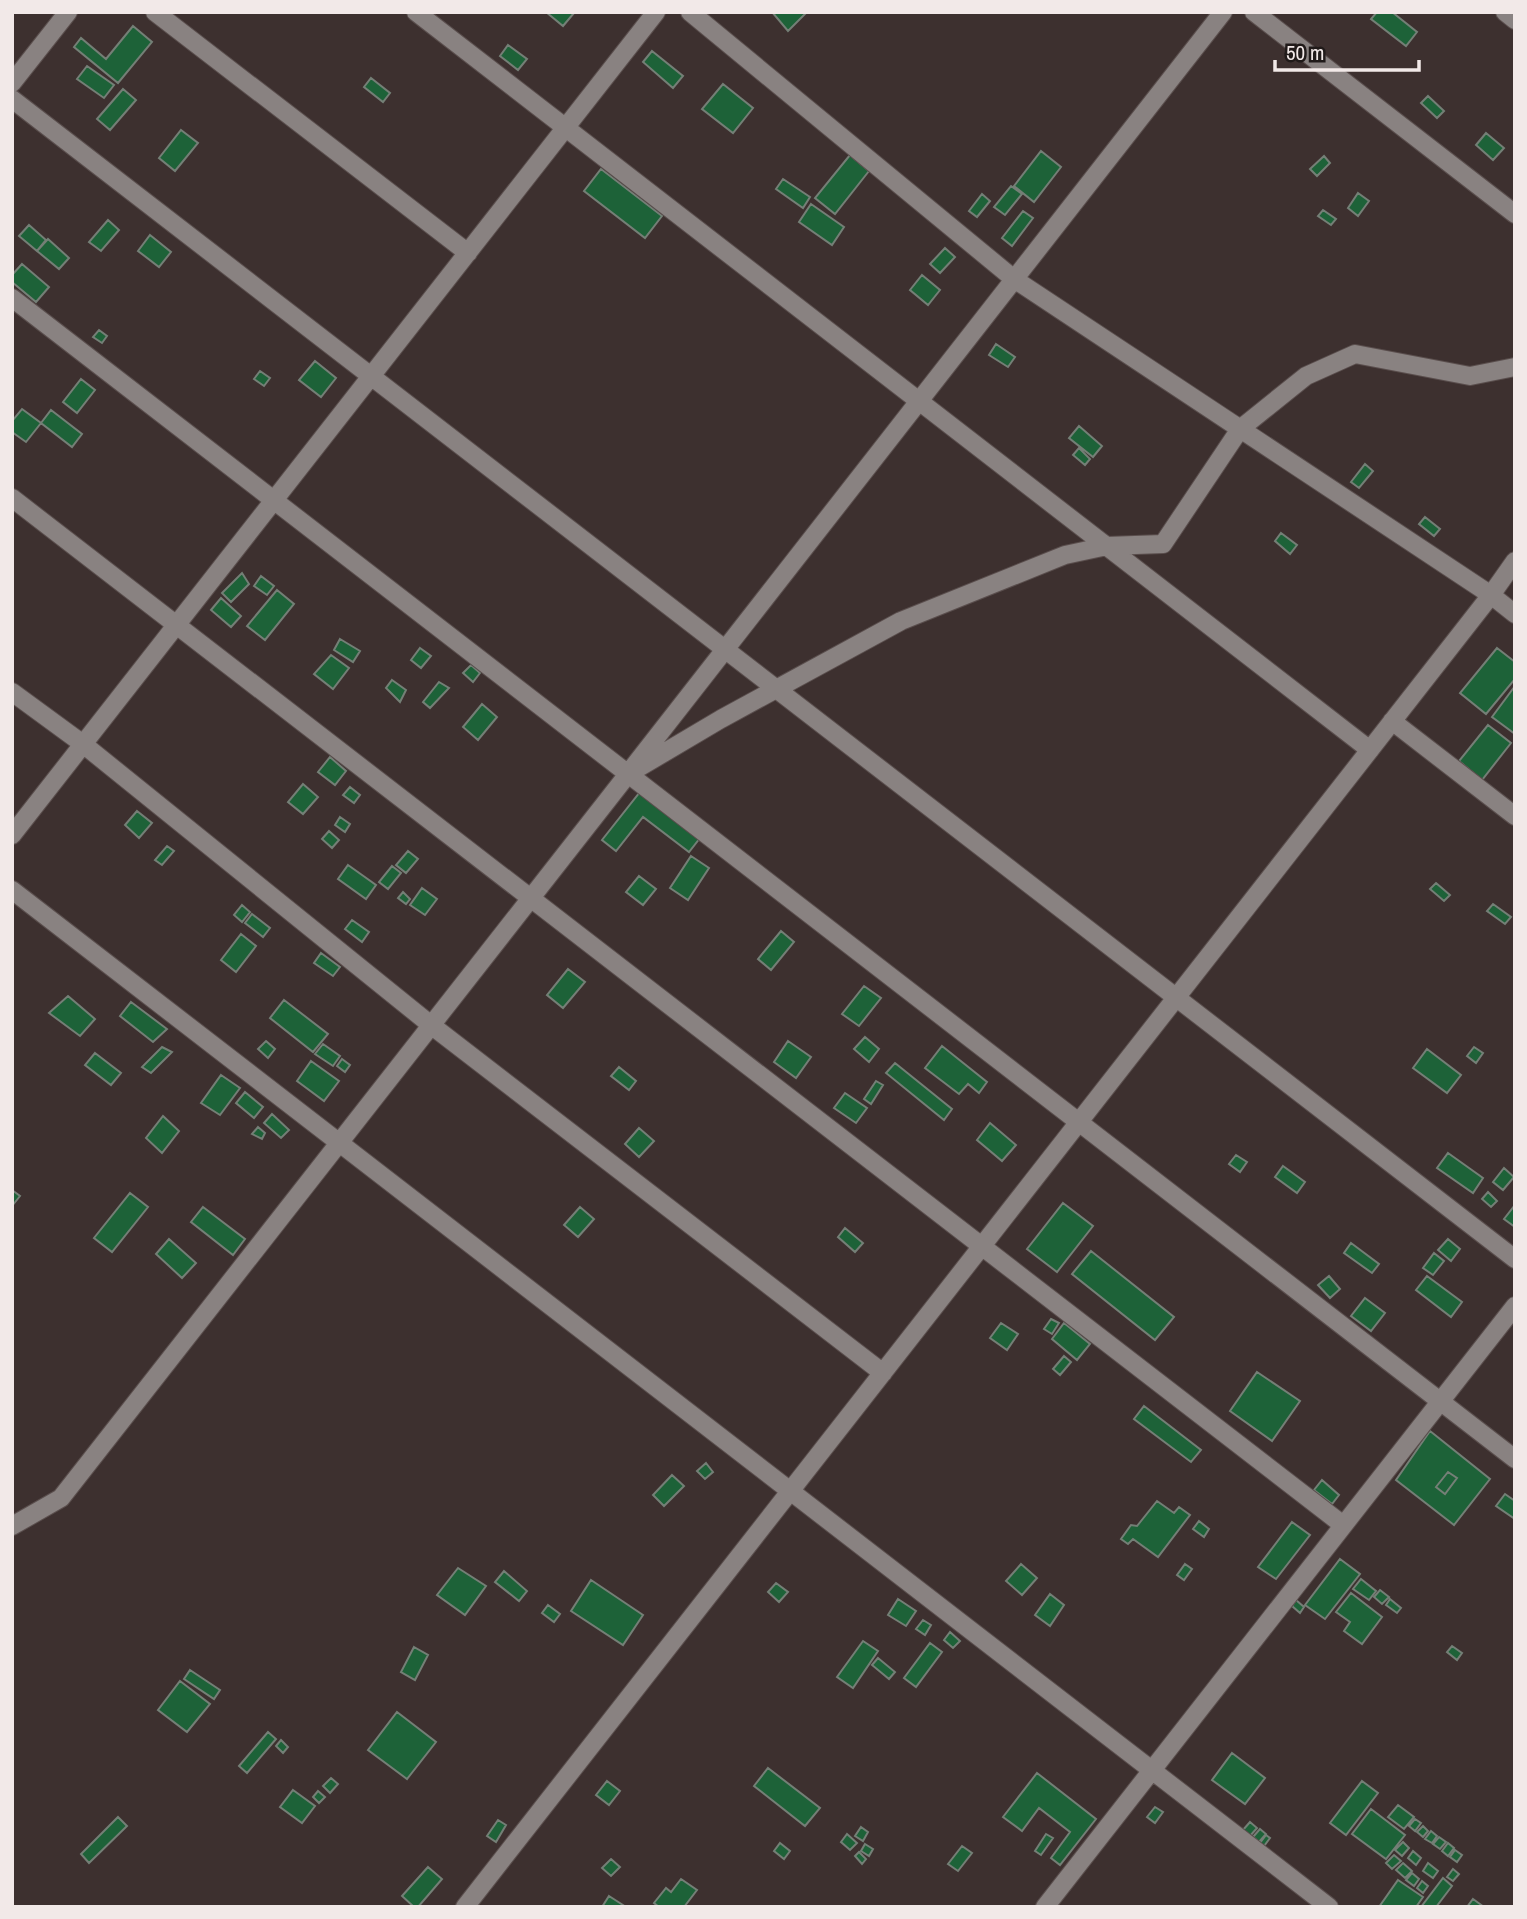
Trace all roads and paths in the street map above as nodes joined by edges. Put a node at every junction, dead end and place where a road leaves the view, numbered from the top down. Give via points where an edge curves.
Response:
1 (68, 12) edge
2 (155, 12) edge
3 (416, 12) edge
4 (656, 12) edge
5 (691, 12) edge
6 (1223, 12) edge
7 (1254, 12) edge
8 (1505, 12) edge
9 (1515, 20) edge
10 (12, 83) edge
11 (12, 99) edge
12 (566, 128) junction
13 (1515, 214) edge
14 (468, 253) junction
15 (1014, 279) junction
16 (12, 298) edge
17 (1515, 367) edge
18 (371, 376) junction
19 (919, 401) junction
20 (1240, 429) junction
21 (12, 498) edge
22 (274, 501) junction
23 (1107, 546) junction
24 (1515, 561) edge
25 (1491, 595) junction
26 (1515, 614) edge
27 (177, 625) junction
28 (725, 649) junction
29 (776, 689) junction
30 (12, 691) edge
31 (1392, 722) junction
32 (83, 744) junction
33 (1370, 750) junction
34 (628, 774) junction
35 (1515, 817) edge
36 (12, 835) edge
37 (12, 890) edge
38 (531, 898) junction
39 (1176, 998) junction
40 (431, 1025) junction
41 (1079, 1122) junction
42 (339, 1142) junction
43 (982, 1246) junction
44 (1515, 1259) edge
45 (1515, 1306) edge
46 (883, 1373) junction
47 (1440, 1401) junction
48 (1515, 1459) edge
49 (790, 1491) junction
50 (1343, 1525) junction
51 (12, 1526) edge
52 (1152, 1770) junction
53 (465, 1907) edge
54 (1045, 1907) edge
55 (1329, 1907) edge

1 - 10 street
2 - 14 street
3 - 12 street
4 - 12 street
5 - 15 street
6 - 15 street
7 - 13 street
8 - 9 street
11 - 18 street
12 - 14 street
12 - 19 street
14 - 18 street
15 - 19 street
15 - 20 street
16 - 22 street
17 - 20 street via 1470,376 1355,354 1306,376
18 - 22 street
18 - 28 street
19 - 23 street
19 - 28 street
20 - 23 street via 1163,544
20 - 25 street
21 - 27 street
22 - 27 street
22 - 34 street
23 - 29 street via 1065,555 901,621
23 - 33 street
24 - 25 street
25 - 26 street
25 - 31 street
27 - 32 street
27 - 38 street
28 - 29 street
28 - 34 street
29 - 34 street
29 - 39 street
30 - 32 street
31 - 33 street
31 - 35 street
32 - 36 street
32 - 40 street
33 - 39 street
34 - 38 street
34 - 41 street
37 - 42 street
38 - 40 street
38 - 43 street
39 - 41 street
39 - 44 street
40 - 42 street
40 - 46 street
41 - 43 street
41 - 47 street
42 - 49 street
42 - 51 street via 61,1498
43 - 46 street
43 - 50 street
45 - 47 street
46 - 49 street
47 - 48 street
47 - 50 street
49 - 52 street
49 - 53 street
50 - 52 street
52 - 54 street
52 - 55 street

